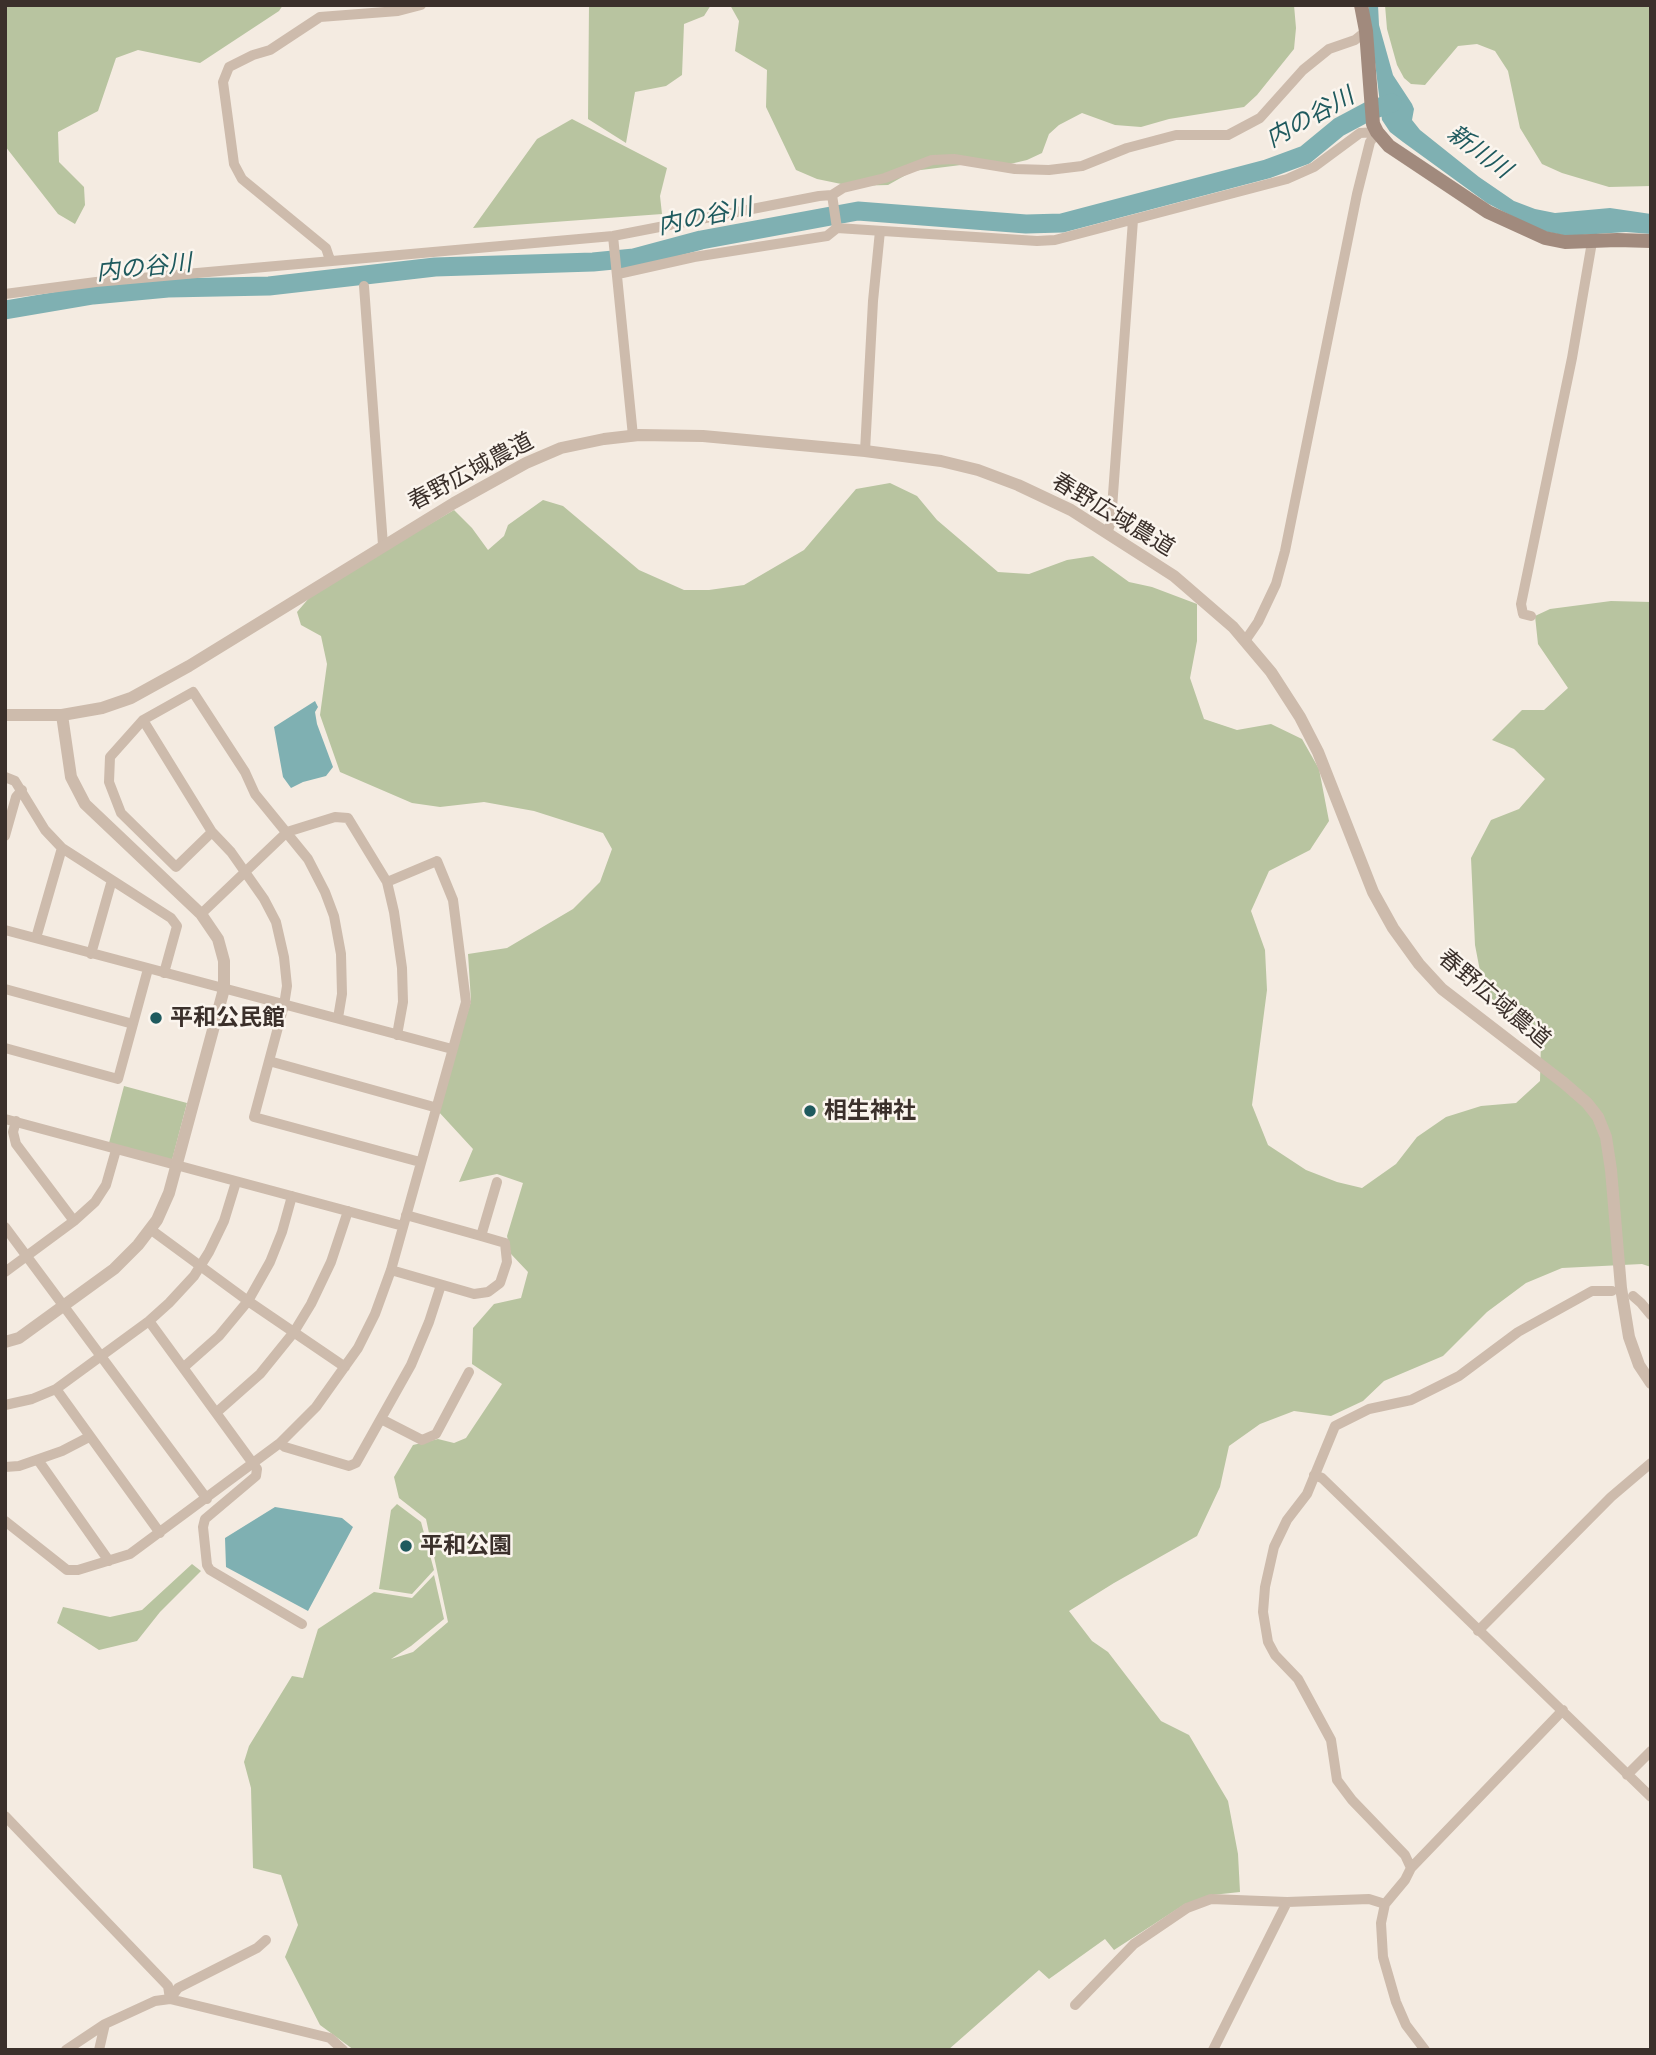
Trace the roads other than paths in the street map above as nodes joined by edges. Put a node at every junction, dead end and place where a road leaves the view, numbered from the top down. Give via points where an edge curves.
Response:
1 (421, 5) edge
2 (1361, 5) edge
3 (1366, 31) junction
4 (1375, 128) junction
5 (832, 199) junction
6 (1133, 220) junction
7 (836, 225) junction
8 (880, 231) junction
9 (614, 239) junction
10 (1651, 241) edge
11 (1592, 242) junction
12 (330, 260) junction
13 (617, 272) junction
14 (364, 286) dead end
15 (5, 293) edge
16 (633, 436) junction
17 (865, 451) junction
18 (1107, 533) junction
19 (383, 545) junction
20 (1531, 616) dead end
21 (1245, 641) junction
22 (5, 715) edge
23 (62, 715) junction
24 (143, 720) junction
25 (5, 776) edge
26 (22, 790) junction
27 (212, 832) junction
28 (287, 832) junction
29 (5, 836) edge
30 (62, 848) junction
31 (245, 872) junction
32 (112, 880) junction
33 (387, 882) junction
34 (201, 915) junction
35 (5, 930) edge
36 (36, 938) junction
37 (91, 954) junction
38 (148, 969) junction
39 (164, 973) junction
40 (5, 989) edge
41 (224, 989) junction
42 (284, 1005) junction
43 (338, 1018) junction
44 (133, 1024) junction
45 (397, 1035) junction
46 (5, 1048) edge
47 (452, 1049) junction
48 (269, 1061) junction
49 (434, 1107) junction
50 (10, 1120) edge
51 (116, 1150) junction
52 (420, 1162) junction
53 (177, 1165) junction
54 (236, 1182) junction
55 (497, 1182) dead end
56 (292, 1196) junction
57 (348, 1210) junction
58 (75, 1220) junction
59 (405, 1221) junction
60 (5, 1227) edge
61 (150, 1229) junction
62 (481, 1236) junction
63 (27, 1255) junction
64 (201, 1266) junction
65 (391, 1270) junction
66 (5, 1272) edge
67 (441, 1285) junction
68 (1612, 1291) dead end
69 (1633, 1296) dead end
70 (248, 1301) junction
71 (63, 1307) junction
72 (1651, 1315) edge
73 (149, 1321) junction
74 (294, 1332) junction
75 (5, 1342) edge
76 (101, 1355) junction
77 (184, 1367) junction
78 (345, 1367) junction
79 (469, 1372) dead end
80 (1651, 1383) edge
81 (56, 1389) junction
82 (5, 1405) edge
83 (217, 1412) junction
84 (380, 1419) junction
85 (89, 1437) junction
86 (280, 1443) junction
87 (38, 1460) junction
88 (254, 1463) junction
89 (1651, 1463) edge
90 (5, 1467) edge
91 (1314, 1475) junction
92 (207, 1499) junction
93 (5, 1521) edge
94 (160, 1533) junction
95 (109, 1561) junction
96 (302, 1624) dead end
97 (1478, 1631) junction
98 (1563, 1710) junction
99 (1651, 1751) edge
100 (1628, 1775) junction
101 (1651, 1797) edge
102 (5, 1816) edge
103 (1411, 1868) junction
104 (1287, 1902) junction
105 (1385, 1904) junction
106 (266, 1940) dead end
107 (170, 1999) junction
108 (1075, 2005) dead end
109 (105, 2024) junction
110 (66, 2050) edge
111 (99, 2050) edge
112 (344, 2050) edge
113 (1213, 2050) edge
114 (1425, 2050) edge

1 - 12 street via 320,17 270,50 229,67 223,82 234,164 242,179 326,248
2 - 3 main road
3 - 4 main road
3 - 5 street via 1329,49 1303,70 1260,118 1228,135 1176,135 1082,166 1049,170 932,160 843,188
4 - 6 street via 1360,133 1314,167 1287,178
4 - 11 main road via 1400,155 1518,228 1555,240
4 - 21 street via 1357,194 1285,551 1276,584
5 - 7 street
5 - 9 street via 819,196
6 - 8 street via 1037,241
6 - 18 street
7 - 8 street
7 - 13 street via 827,236
8 - 17 street
9 - 12 street
9 - 13 street
10 - 11 main road
11 - 20 street via 1521,604 1523,614
12 - 15 street
13 - 16 street
14 - 19 street
16 - 17 street, 春野広域農道 via 703,436
16 - 19 street, 春野広域農道 via 561,448 526,463
17 - 18 street, 春野広域農道 via 978,470 1071,510
18 - 21 street, 春野広域農道 via 1174,576
19 - 23 street, 春野広域農道 via 131,698
21 - 80 street, 春野広域農道 via 1300,717 1373,892 1419,964 1442,989 1564,1083 1598,1117 1611,1170 1629,1338
22 - 23 street, 春野広域農道
23 - 34 street via 71,776 85,804
24 - 27 street
24 - 27 street via 110,757 109,782 121,813 176,867
24 - 28 street via 193,692 255,794
25 - 26 street
26 - 29 street
26 - 30 street via 45,830
27 - 31 street
28 - 31 street
28 - 33 street via 335,817 348,818
28 - 43 street via 309,859 334,916 341,954
30 - 32 street
30 - 36 street
31 - 34 street
31 - 42 street via 276,922 287,986
32 - 37 street
32 - 39 street via 177,926
33 - 45 street via 402,968
33 - 47 street via 437,861 453,900 466,1002
34 - 41 street via 218,939
35 - 36 street
36 - 37 street
37 - 38 street
38 - 39 street
38 - 44 street
39 - 41 street
40 - 44 street
41 - 42 street
41 - 53 street
42 - 43 street
42 - 48 street
43 - 45 street
44 - 46 street via 118,1079
45 - 47 street
47 - 49 street
48 - 49 street
48 - 52 street via 254,1117
49 - 52 street
50 - 51 street
50 - 58 street via 16,1144
51 - 53 street
51 - 58 street via 106,1185
52 - 59 street
53 - 54 street
53 - 61 street via 158,1220
54 - 56 street
54 - 64 street via 224,1221
55 - 62 street
56 - 57 street
56 - 70 street via 270,1262
57 - 59 street
57 - 74 street via 331,1262
58 - 63 street
59 - 62 street
59 - 65 street
60 - 63 street
61 - 64 street
61 - 71 street via 114,1269
62 - 67 street via 505,1243 507,1262 500,1283 488,1292 474,1294
63 - 66 street
63 - 71 street
64 - 70 street
64 - 73 street
65 - 67 street
65 - 78 street via 375,1314
67 - 84 street via 411,1365
68 - 91 street via 1592,1291 1518,1332 1459,1376 1410,1400 1369,1409 1335,1426
69 - 72 street
70 - 74 street
70 - 77 street via 219,1336
71 - 75 street via 19,1338
71 - 76 street
73 - 76 street
73 - 77 street
74 - 78 street
74 - 83 street via 260,1374
76 - 81 street
76 - 92 street
77 - 83 street
78 - 86 street via 316,1407
79 - 84 street via 436,1434 422,1440
81 - 82 street
81 - 85 street
83 - 88 street
84 - 86 street via 356,1463 349,1466
85 - 87 street
85 - 94 street
86 - 88 street
87 - 90 street
87 - 95 street
88 - 92 street
88 - 96 street via 256,1476 205,1519 207,1565
89 - 97 street
91 - 97 street
91 - 103 street via 1274,1547 1263,1612 1268,1642 1298,1679 1331,1740 1337,1780 1405,1855
92 - 94 street
93 - 95 street via 67,1570
94 - 95 street via 130,1555
97 - 98 street
98 - 100 street
98 - 103 street
99 - 100 street
100 - 101 street
102 - 107 street via 168,1986
103 - 105 street
104 - 105 street via 1369,1899
104 - 108 street via 1211,1899 1187,1908 1134,1944
104 - 113 street
105 - 114 street via 1383,1957 1406,2025
106 - 107 street via 178,1987
107 - 109 street via 155,2001
107 - 112 street via 330,2038
109 - 110 street
109 - 111 street

